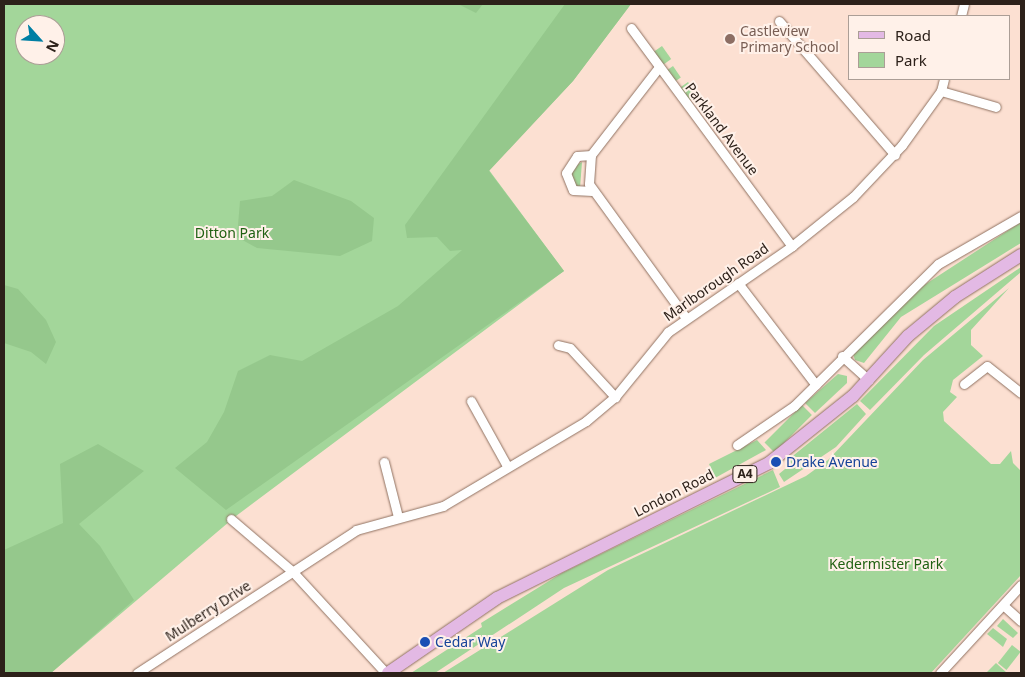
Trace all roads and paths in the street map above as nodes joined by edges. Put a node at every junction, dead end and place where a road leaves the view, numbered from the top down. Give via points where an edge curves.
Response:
1 (779, 20) dead end
2 (630, 28) dead end
3 (659, 67) junction
4 (944, 80) edge
5 (941, 91) junction
6 (996, 107) dead end
7 (591, 155) junction
8 (895, 155) junction
9 (592, 191) junction
10 (1021, 216) edge
11 (792, 246) junction
12 (1021, 255) edge
13 (738, 283) junction
14 (686, 318) junction
15 (558, 345) dead end
16 (842, 356) junction
17 (869, 380) junction
18 (964, 384) dead end
19 (816, 385) junction
20 (1021, 393) edge
21 (615, 397) junction
22 (471, 401) dead end
23 (736, 445) dead end
24 (384, 462) dead end
25 (507, 466) junction
26 (398, 517) junction
27 (231, 519) dead end
28 (293, 572) junction
29 (1021, 585) edge
30 (1003, 605) junction
31 (1021, 621) edge
32 (433, 642) junction
33 (137, 673) edge
34 (387, 673) edge
35 (401, 673) edge
36 (940, 673) edge

1 - 8 street
2 - 3 street, Parkland Avenue
3 - 7 street
3 - 11 street, Parkland Avenue
4 - 5 street, Marlborough Road
5 - 6 street
5 - 8 street, Marlborough Road
7 - 9 street via 588,168
7 - 9 street via 576,156 566,172 573,190
8 - 11 street, Marlborough Road via 853,197
9 - 14 street
10 - 16 street via 938,264
11 - 13 street, Marlborough Road
12 - 17 main road, London Road / A4 via 928,319
13 - 14 street, Marlborough Road
13 - 19 street
14 - 21 street, Marlborough Road via 668,332
15 - 21 street via 570,348
16 - 17 street
16 - 19 street
17 - 32 main road, London Road / A4 via 810,434 768,464 497,598
18 - 20 street via 987,366
19 - 23 street via 794,406
21 - 25 street, Marlborough Road via 586,421
22 - 25 street
24 - 26 street
25 - 26 street, Marlborough Road via 443,506
26 - 28 street, Marlborough Road via 356,530
27 - 28 street
28 - 33 street, Mulberry Drive
28 - 34 street
29 - 30 street
30 - 31 street
30 - 36 street
32 - 34 main road, London Road / A4
32 - 35 main road via 422,659

